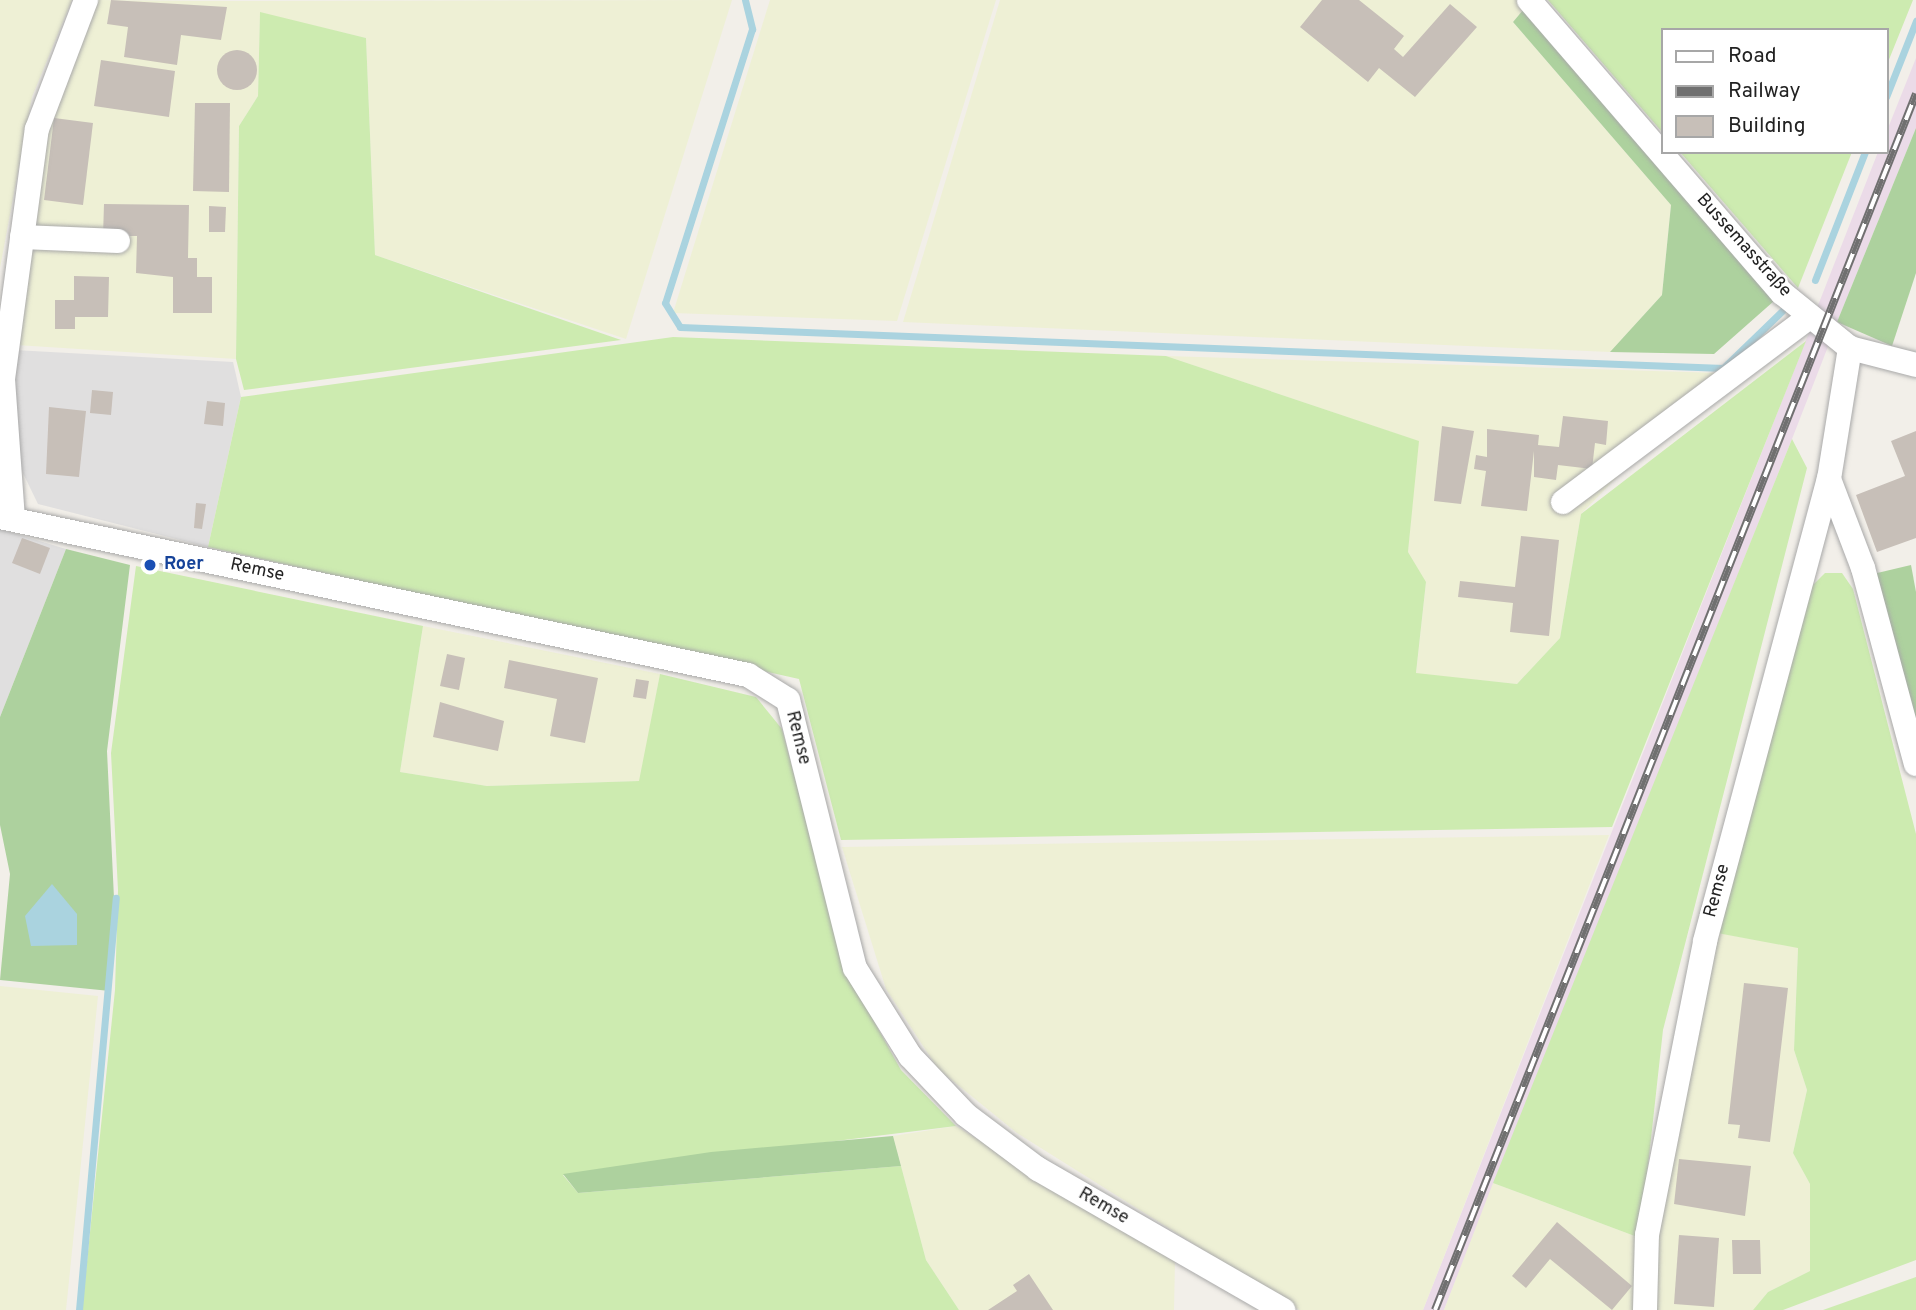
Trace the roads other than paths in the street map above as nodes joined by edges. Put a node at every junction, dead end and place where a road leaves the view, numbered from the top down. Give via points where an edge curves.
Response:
1 (86, 0) edge
2 (1529, 0) edge
3 (1660, 148) edge
4 (1665, 154) edge
5 (22, 237) junction
6 (118, 241) dead end
7 (1809, 317) junction
8 (1850, 348) junction
9 (1916, 365) edge
10 (1829, 479) junction
11 (1563, 502) dead end
12 (6, 518) edge
13 (1916, 764) edge
14 (1283, 1310) edge
15 (1645, 1310) edge

1 - 5 street, Remse via 37,129
2 - 3 street, Bussemasstraße
4 - 7 street, Bussemasstraße
5 - 6 street
5 - 12 street, Remse via 4,379
7 - 8 street, Bussemasstraße
7 - 11 street
8 - 9 street
8 - 10 street
10 - 13 street via 1863,568
10 - 15 street, Remse via 1705,941 1647,1235
12 - 14 street, Remse via 748,675 788,699 855,968 910,1056 966,1115 1038,1169

